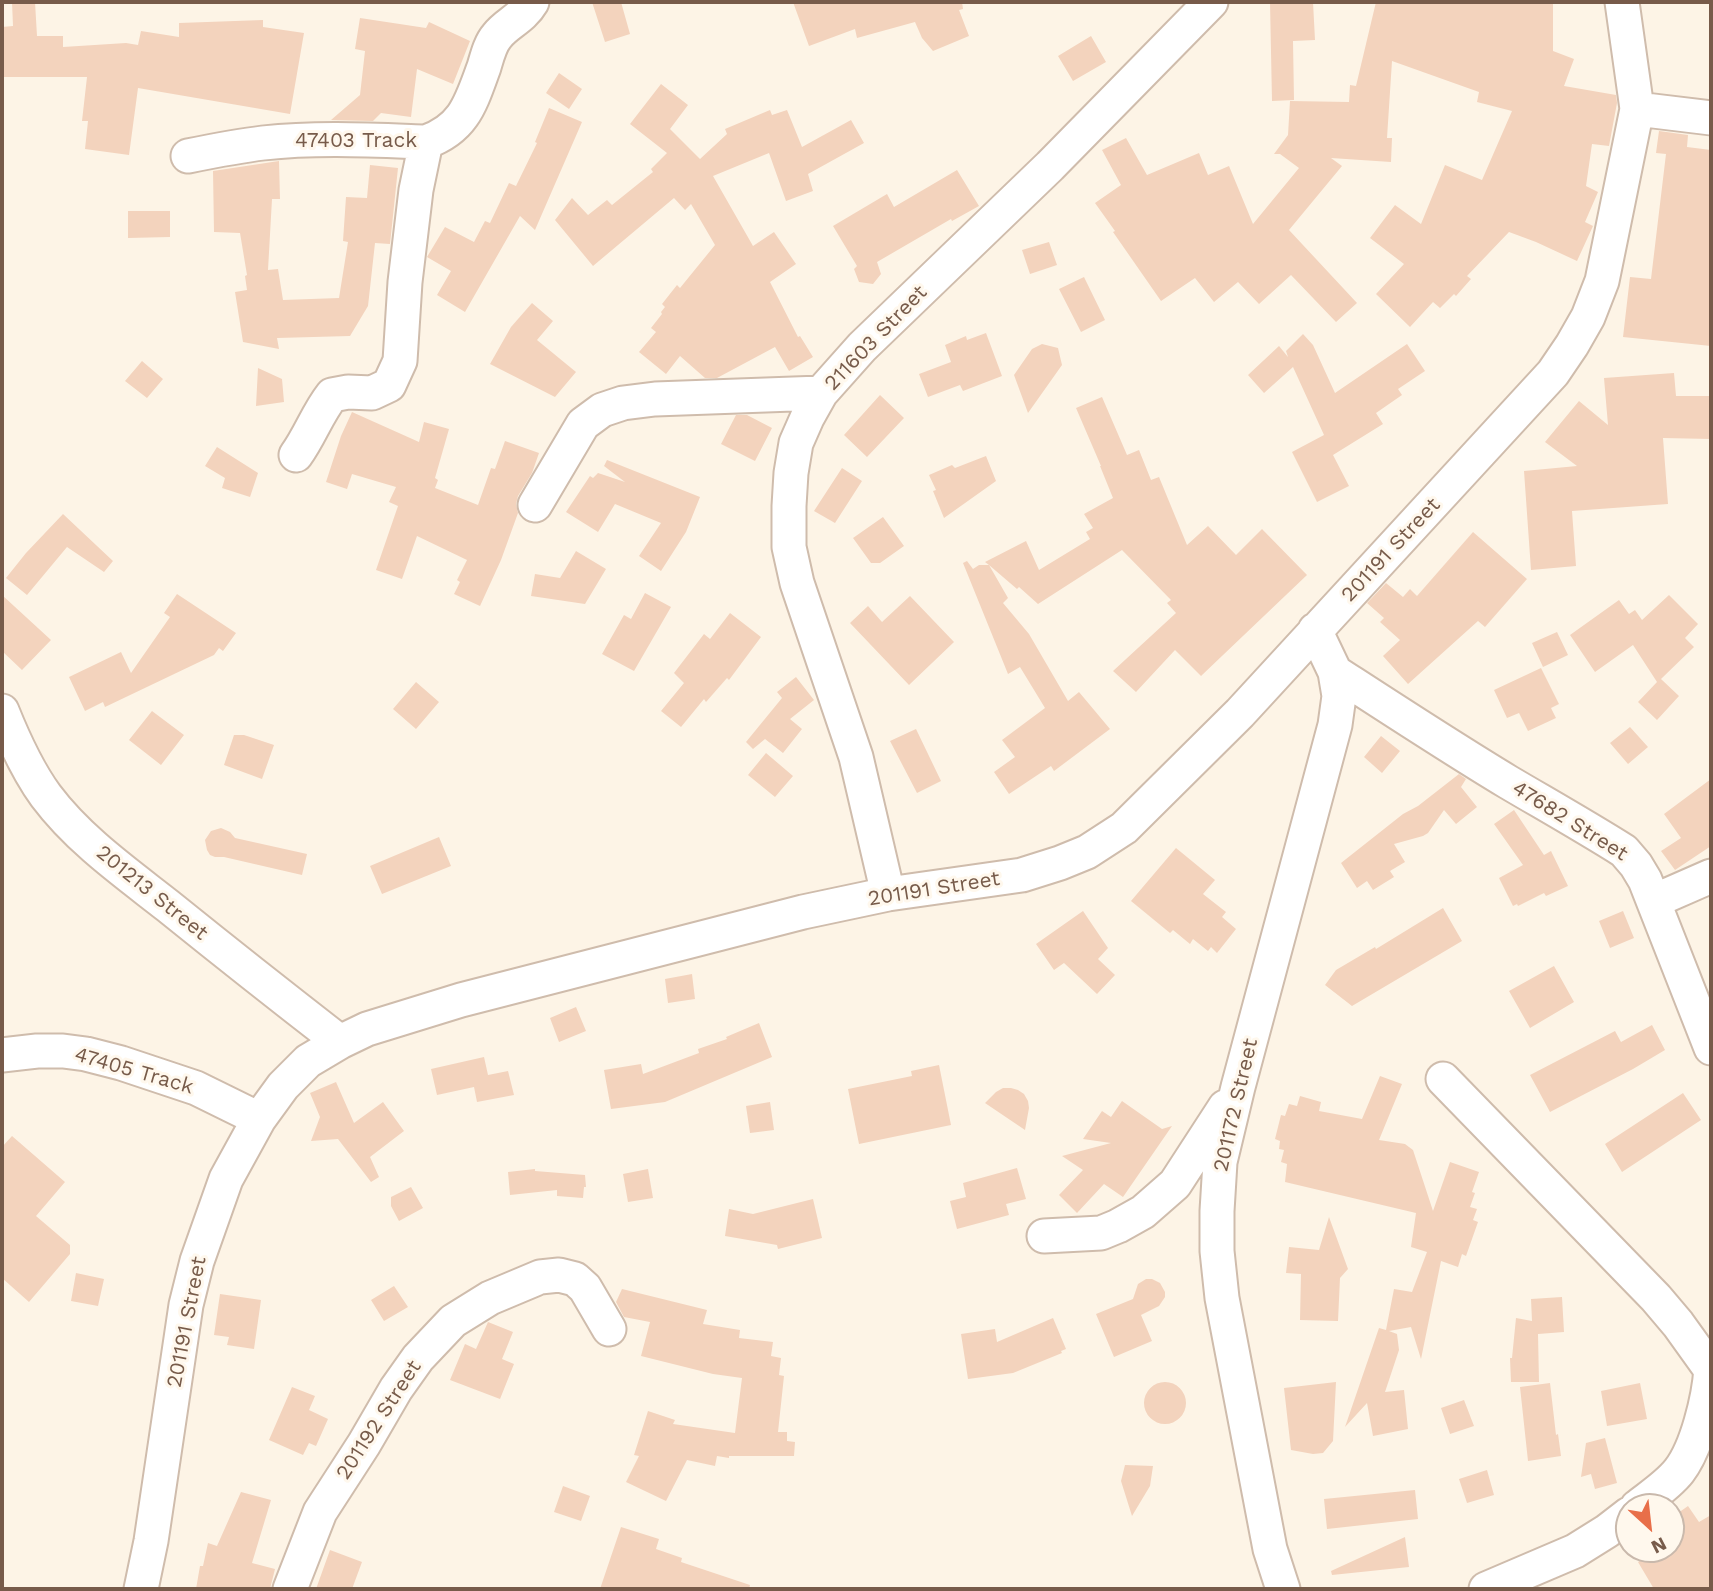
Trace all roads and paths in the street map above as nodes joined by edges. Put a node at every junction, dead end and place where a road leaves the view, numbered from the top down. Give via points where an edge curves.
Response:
1 (532, 2) edge
2 (1211, 2) edge
3 (1622, 2) edge
4 (1637, 109) junction
5 (1711, 118) edge
6 (426, 142) junction
7 (188, 156) dead end
8 (821, 393) junction
9 (296, 455) dead end
10 (536, 505) dead end
11 (1315, 630) junction
12 (1335, 672) junction
13 (2, 712) edge
14 (1711, 876) edge
15 (888, 894) junction
16 (1654, 901) junction
17 (340, 1042) junction
18 (1711, 1048) edge
19 (2, 1055) edge
20 (1443, 1080) dead end
21 (1238, 1087) junction
22 (260, 1119) junction
23 (1044, 1236) dead end
24 (609, 1329) dead end
25 (1710, 1385) edge
26 (1653, 1493) edge
27 (1615, 1525) edge
28 (141, 1589) edge
29 (290, 1589) edge
30 (1283, 1589) edge
31 (1486, 1589) edge

1 - 6 street, 47403 Track via 496,37 462,118
2 - 8 street, 211603 Street
3 - 4 street, 201191 Street
4 - 5 street
4 - 11 street, 201191 Street via 1602,281 1572,345 1553,373
6 - 7 street, 47403 Track via 265,143
6 - 9 street via 405,282 400,361 389,386 372,393 332,395
8 - 10 street via 655,399 602,410 583,424
8 - 15 street, 211603 Street via 796,443 789,495 789,548 856,757
11 - 12 street, 201172 Street
11 - 15 street, 201191 Street via 1156,797 1124,828 1087,852 1022,875
12 - 16 street, 47682 Street via 1624,851
12 - 21 street, 201172 Street via 1339,696 1335,725
13 - 17 street, 201213 Street via 32,774 72,826
14 - 16 street
15 - 17 street, 201191 Street via 461,1000
16 - 18 street, 47682 Street
17 - 22 street, 201191 Street via 308,1061
19 - 22 street, 47405 Track via 37,1051 86,1054 195,1088
20 - 25 street via 1656,1298 1678,1324
21 - 23 street via 1175,1184 1143,1212 1101,1233
21 - 30 street, 201172 Street via 1220,1162 1217,1251 1265,1524
22 - 28 street, 201191 Street via 226,1179 197,1261
24 - 29 street, 201192 Street via 585,1288 575,1279 559,1275 540,1277 491,1298 453,1321 403,1379 320,1512
25 - 26 street via 1690,1452 1678,1472
27 - 31 street via 1575,1551

